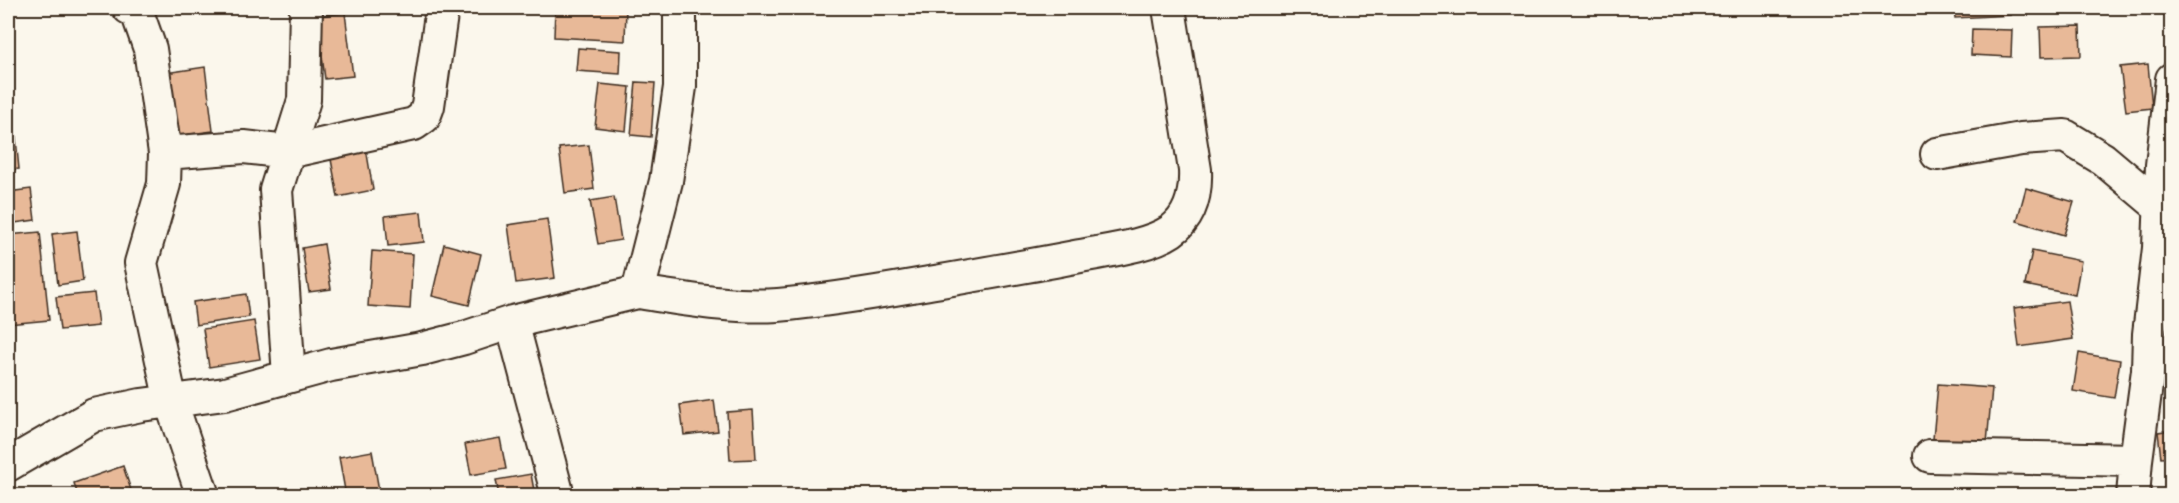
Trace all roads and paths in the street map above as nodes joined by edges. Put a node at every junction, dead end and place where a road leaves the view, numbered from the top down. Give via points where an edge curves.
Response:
1 (129, 8) edge
2 (306, 8) edge
3 (442, 8) edge
4 (680, 8) edge
5 (1168, 8) edge
6 (2172, 79) edge
7 (288, 152) junction
8 (165, 153) junction
9 (1937, 154) dead end
10 (2160, 207) junction
11 (638, 292) junction
12 (512, 322) junction
13 (2160, 369) edge
14 (289, 376) junction
15 (171, 402) junction
16 (1930, 456) dead end
17 (2136, 460) junction
18 (8, 465) edge
19 (203, 495) edge
20 (558, 495) edge
21 (2133, 495) edge

1 - 8 street via 137,12 150,49
2 - 7 street via 304,100
3 - 7 street via 424,117 404,127
4 - 11 street via 679,99 666,181
5 - 11 street via 1196,190 1190,208 1173,230 1160,237 1013,269 777,305 714,303
6 - 10 street
7 - 8 street via 244,147
7 - 14 street via 276,190
8 - 15 street via 164,184 141,263
9 - 10 street via 2020,139 2065,136 2103,159
10 - 13 street via 2149,334
11 - 12 street
12 - 14 street via 422,349
12 - 20 street
13 - 17 street
14 - 15 street via 225,394
15 - 18 street via 94,415
15 - 19 street
16 - 17 street
17 - 21 street

